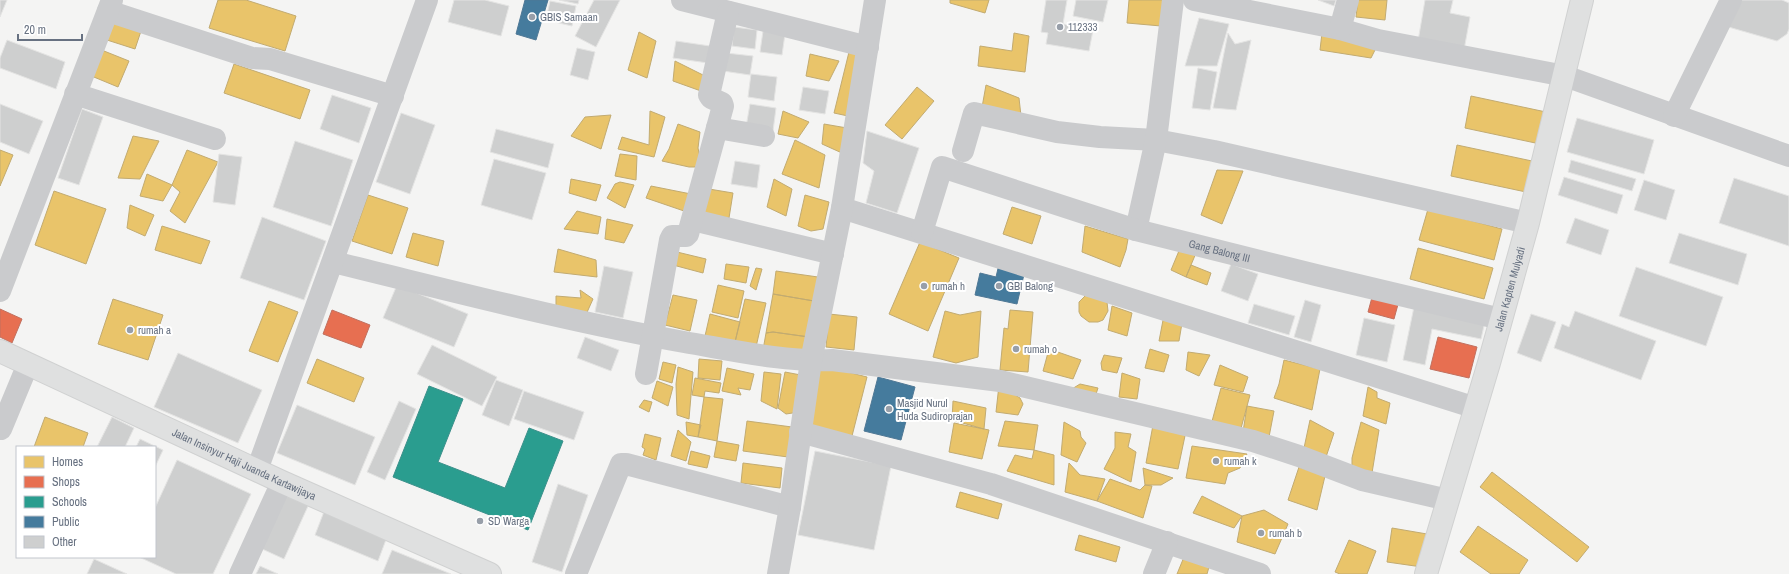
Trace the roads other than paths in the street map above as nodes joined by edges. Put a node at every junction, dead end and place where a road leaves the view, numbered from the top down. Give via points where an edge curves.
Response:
1 (427, 0) edge
2 (682, 0) edge
3 (875, 0) edge
4 (1173, 0) edge
5 (1194, 0) edge
6 (1348, 0) edge
7 (1582, 0) edge
8 (1730, 0) edge
9 (110, 5) edge
10 (728, 12) junction
11 (1340, 29) junction
12 (868, 47) junction
13 (1565, 76) junction
14 (75, 94) junction
15 (393, 96) junction
16 (1674, 116) junction
17 (717, 128) junction
18 (764, 136) dead end
19 (215, 139) dead end
20 (1156, 140) junction
21 (963, 151) dead end
22 (1789, 156) edge
23 (842, 208) junction
24 (693, 220) junction
25 (1528, 223) junction
26 (1136, 230) junction
27 (922, 232) junction
28 (833, 254) junction
29 (332, 262) junction
30 (0, 291) edge
31 (1501, 319) junction
32 (652, 336) junction
33 (0, 351) edge
34 (811, 361) junction
35 (28, 364) junction
36 (646, 374) dead end
37 (1476, 408) junction
38 (1, 429) dead end
39 (800, 432) junction
40 (257, 470) junction
41 (282, 482) junction
42 (1448, 500) junction
43 (790, 507) junction
44 (1168, 542) junction
45 (240, 574) edge
46 (490, 574) edge
47 (576, 574) edge
48 (778, 574) edge
49 (1154, 574) edge
50 (1260, 574) edge
51 (1426, 574) edge

1 - 15 street
2 - 10 street
3 - 12 street
4 - 20 street
5 - 11 street
6 - 11 street
7 - 13 main road, Jalan Kapten Mulyadi
8 - 16 street
9 - 14 street
9 - 15 street via 252,58 270,59
10 - 12 street
10 - 17 street via 709,95 723,104
11 - 13 street via 1378,40
12 - 23 street
13 - 16 street
13 - 25 main road, Jalan Kapten Mulyadi
14 - 19 street
14 - 30 street
15 - 29 street
16 - 22 street
17 - 18 street
17 - 24 street
20 - 21 street via 1058,132 974,113
20 - 25 street via 1276,164
20 - 26 street
23 - 27 street
23 - 28 street
24 - 28 street
24 - 32 street via 686,236 672,236 670,240
25 - 31 main road, Jalan Kapten Mulyadi
26 - 27 street, Gang Balong III via 942,167
26 - 31 street, Gang Balong III
27 - 37 street
28 - 34 street
29 - 32 street
29 - 40 street
31 - 37 main road, Jalan Kapten Mulyadi
32 - 34 street
32 - 36 street
33 - 35 main road, Jalan Insinyur Haji Juanda Kartawijaya
34 - 39 street
34 - 42 street via 832,360 1000,381 1253,441 1362,480
35 - 38 street
35 - 40 main road, Jalan Insinyur Haji Juanda Kartawijaya
37 - 42 main road, Jalan Kapten Mulyadi
39 - 43 street
39 - 44 street via 991,484
40 - 41 main road, Jalan Insinyur Haji Juanda Kartawijaya
41 - 45 street
41 - 46 main road, Jalan Insinyur Haji Juanda Kartawijaya
42 - 51 main road, Jalan Kapten Mulyadi
43 - 47 street via 621,464
43 - 48 street
44 - 49 street
44 - 50 street

